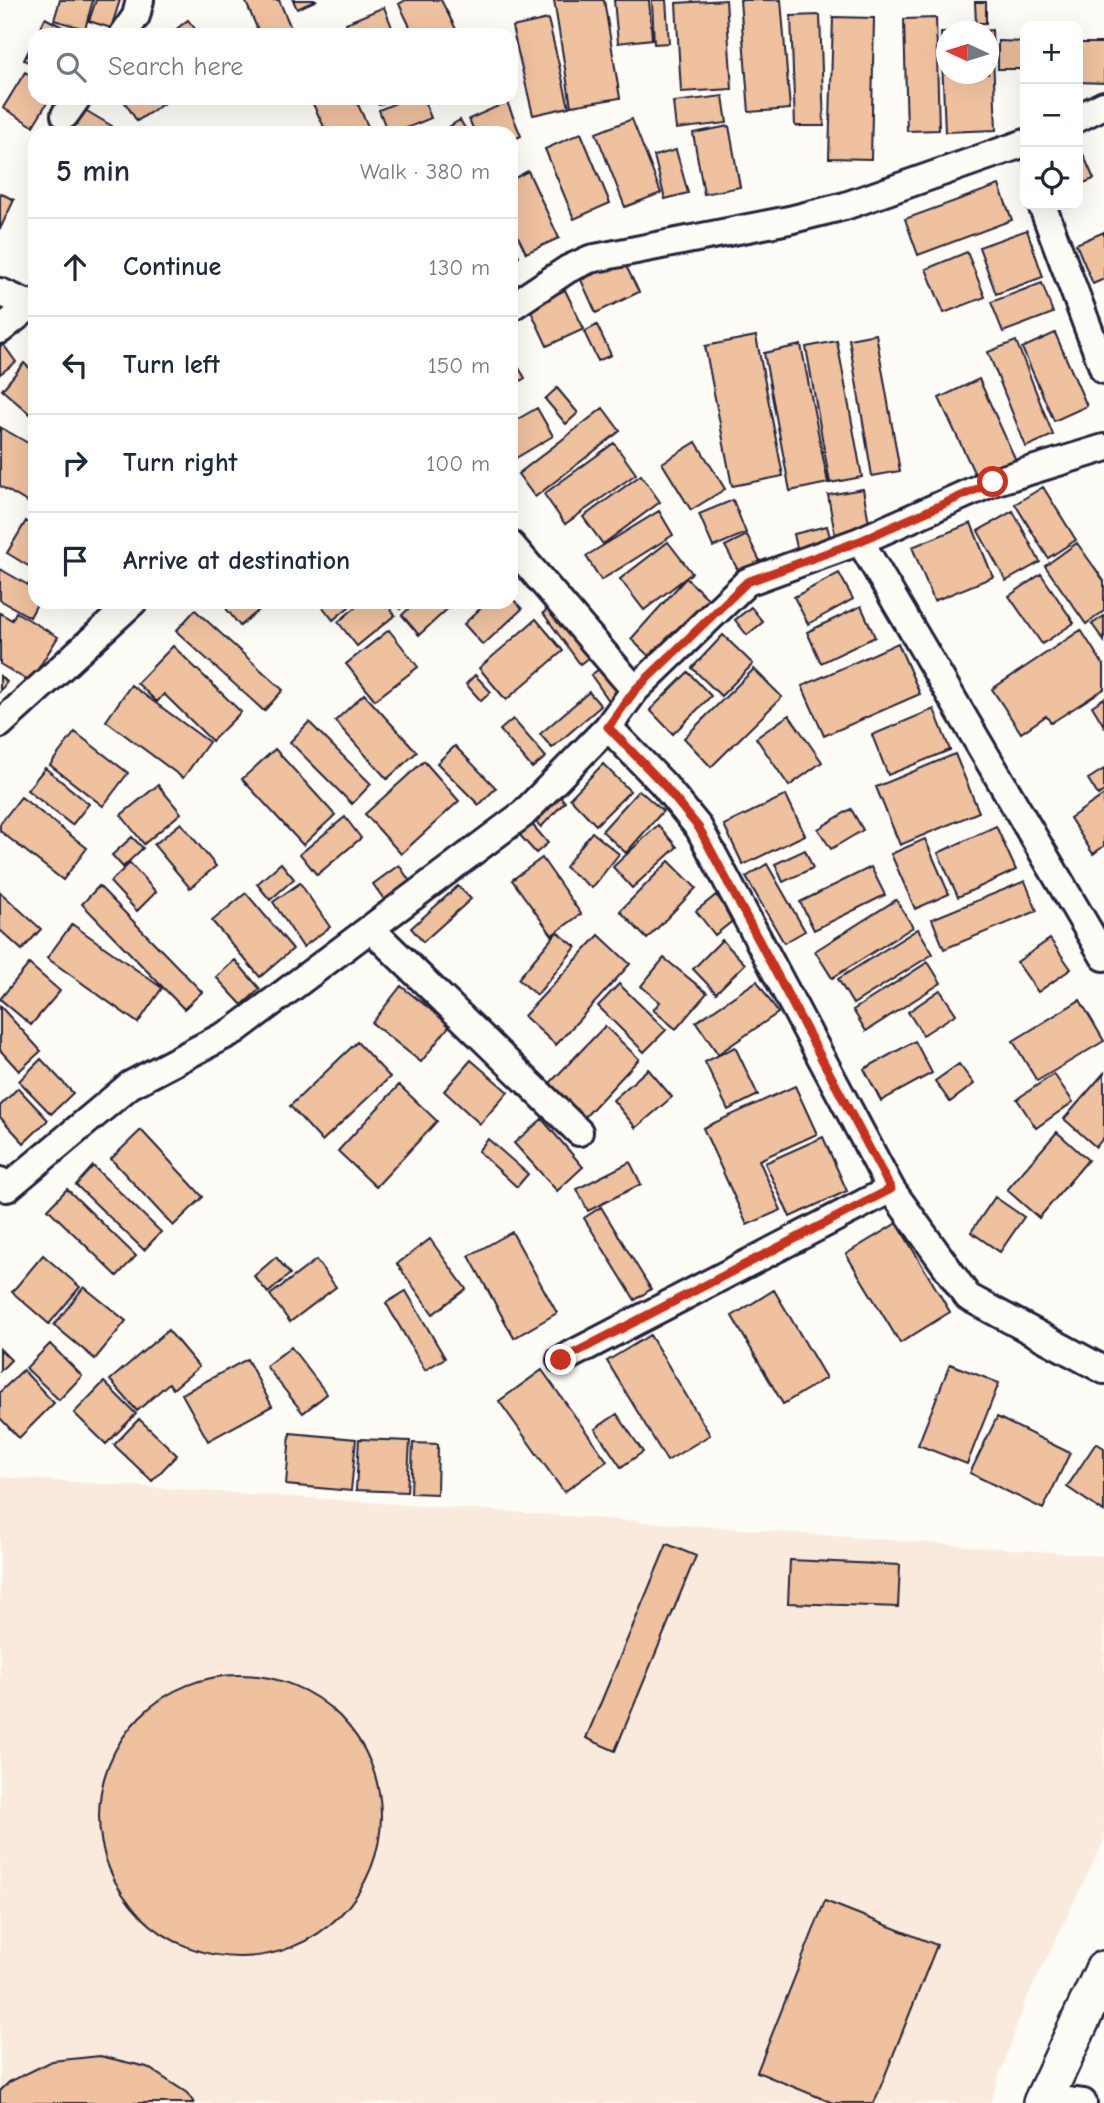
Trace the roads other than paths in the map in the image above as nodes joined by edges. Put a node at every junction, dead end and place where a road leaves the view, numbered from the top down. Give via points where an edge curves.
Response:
1 (140, 0) edge
2 (128, 28) edge
3 (1104, 105) edge
4 (1083, 116) edge
5 (1020, 151) edge
6 (1044, 210) edge
7 (0, 292) edge
8 (28, 301) edge
9 (518, 302) edge
10 (28, 307) edge
11 (0, 330) edge
12 (1104, 370) edge
13 (1104, 448) edge
14 (860, 541) junction
15 (518, 553) edge
16 (126, 609) edge
17 (635, 690) junction
18 (0, 724) edge
19 (608, 727) junction
20 (372, 930) junction
21 (1104, 957) edge
22 (579, 1132) dead end
23 (0, 1181) edge
24 (891, 1189) junction
25 (561, 1360) dead end
26 (1104, 1370) edge
27 (1104, 1970) edge
28 (1043, 2100) edge
29 (1083, 2103) edge

1 - 2 street
3 - 4 street
5 - 9 street via 845,206 590,259
6 - 12 street
7 - 8 street
10 - 11 street
13 - 14 street via 993,482
14 - 17 street via 747,582
14 - 21 street
15 - 17 street
16 - 18 street
17 - 19 street
19 - 20 street via 523,814
19 - 24 street via 699,828
20 - 22 street
20 - 23 street via 235,1030 130,1085 7,1188
24 - 25 street
24 - 26 street via 968,1297
27 - 28 main road
28 - 29 street

